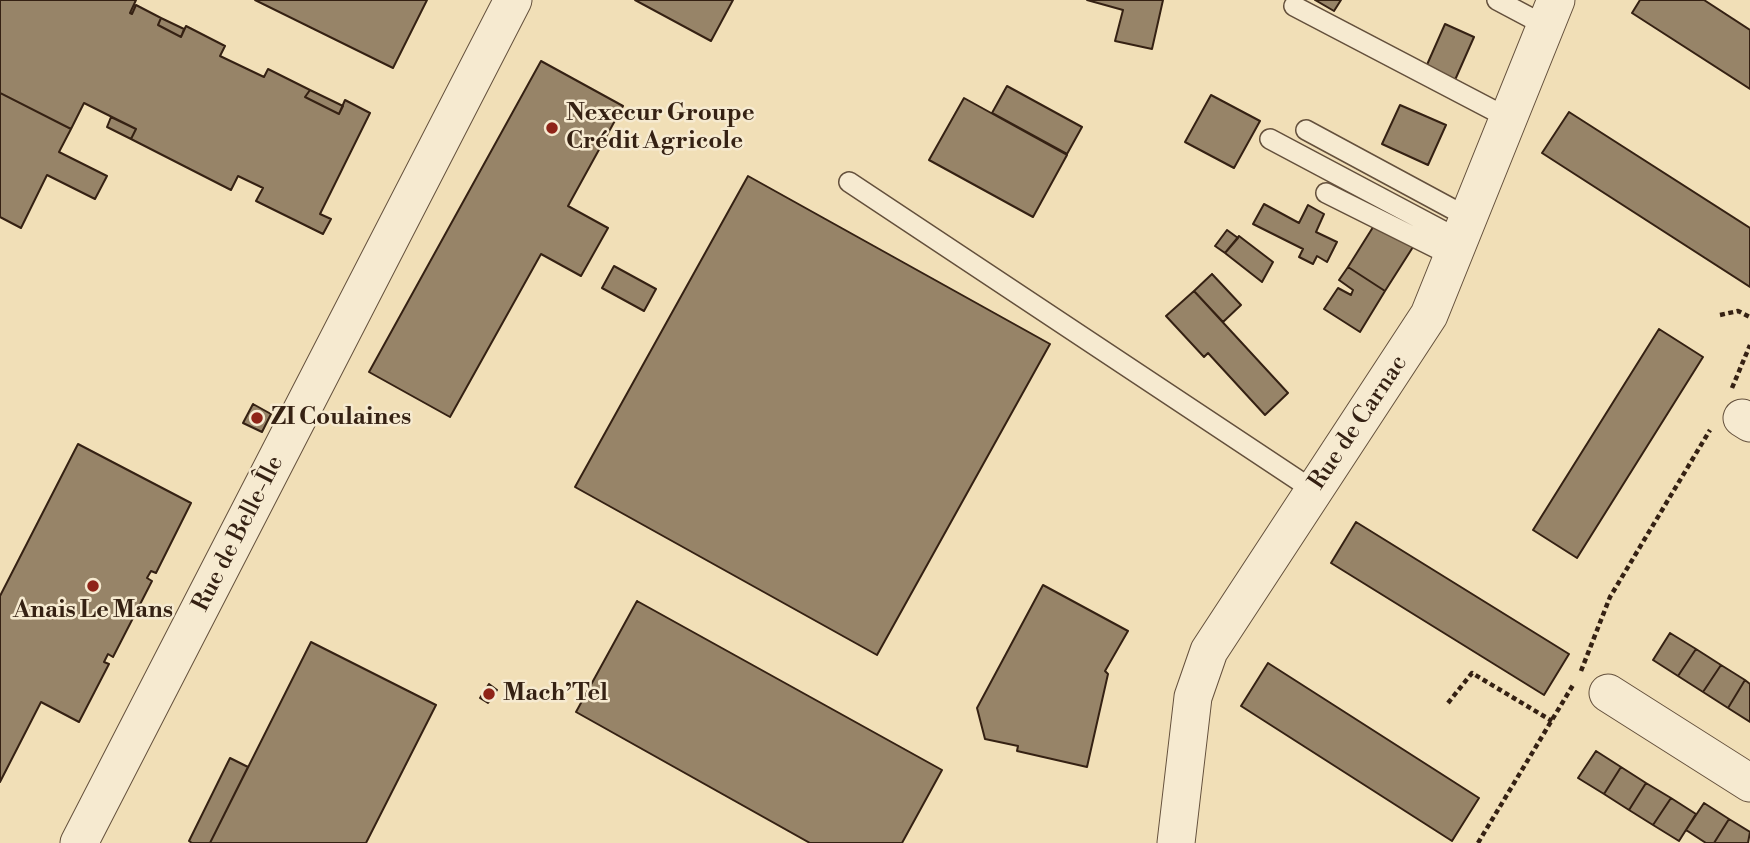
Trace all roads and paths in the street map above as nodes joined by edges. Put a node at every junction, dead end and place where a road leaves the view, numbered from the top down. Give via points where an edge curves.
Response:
1 (513, 0) edge
2 (1497, 0) edge
3 (1294, 6) dead end
4 (1551, 13) edge
5 (1510, 119) junction
6 (1307, 130) dead end
7 (1270, 139) dead end
8 (849, 182) dead end
9 (1326, 193) dead end
10 (1462, 239) junction
11 (1720, 315) dead end
12 (1750, 317) edge
13 (1750, 345) edge
14 (1735, 413) edge
15 (1313, 490) junction
16 (1608, 693) dead end
17 (1448, 703) dead end
18 (1552, 721) junction
19 (1750, 783) edge
20 (79, 843) edge
21 (1176, 843) edge
22 (1478, 843) edge

1 - 20 street, Rue de Belle-Île
2 - 4 lane
3 - 5 lane
4 - 5 street, Rue de Carnac
5 - 10 street, Rue de Carnac
6 - 10 lane
7 - 10 lane
8 - 15 lane
9 - 10 lane
10 - 15 street, Rue de Carnac via 1430,316
11 - 12 path via 1738,312
13 - 14 path
14 - 18 path via 1610,597 1580,675
15 - 21 street, Rue de Carnac via 1209,651 1193,696
16 - 19 street
17 - 18 path via 1472,673
18 - 22 path

